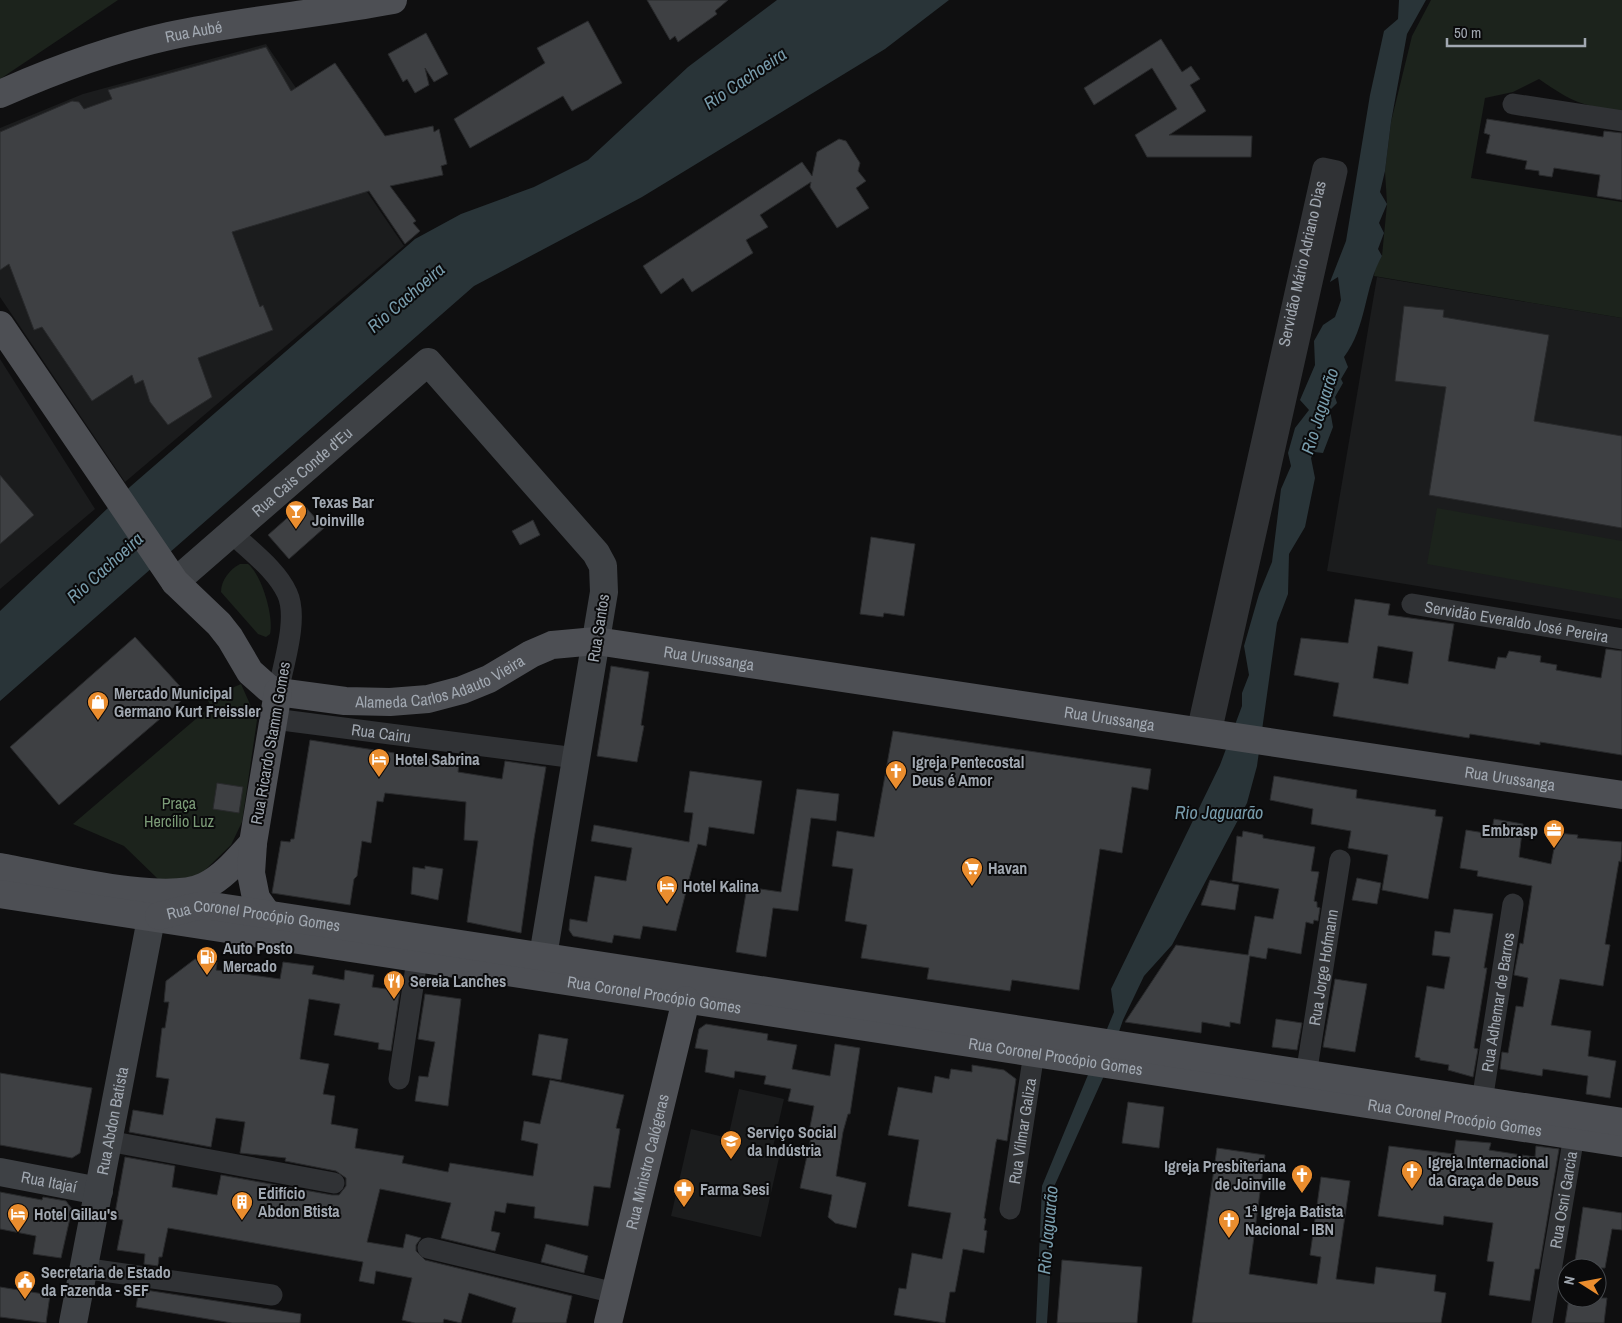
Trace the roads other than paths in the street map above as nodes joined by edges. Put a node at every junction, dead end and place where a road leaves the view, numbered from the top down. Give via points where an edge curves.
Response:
1 (394, 0) edge
2 (0, 94) edge
3 (1513, 104) dead end
4 (1622, 121) edge
5 (1330, 170) dead end
6 (0, 325) edge
7 (428, 362) joint
8 (232, 533) junction
9 (171, 576) junction
10 (1412, 604) dead end
11 (1622, 638) edge
12 (596, 641) junction
13 (278, 692) junction
14 (274, 719) junction
15 (1209, 733) junction
16 (576, 758) junction
17 (1622, 795) edge
18 (253, 843) junction
19 (1340, 860) dead end
20 (0, 867) edge
21 (139, 891) junction
22 (0, 894) edge
23 (1513, 904) dead end
24 (268, 915) junction
25 (151, 919) junction
26 (543, 956) junction
27 (417, 960) junction
28 (686, 1000) junction
29 (1084, 1051) junction
30 (1034, 1053) junction
31 (1127, 1057) junction
32 (1306, 1074) junction
33 (399, 1079) dead end
34 (1482, 1101) junction
35 (1622, 1122) edge
36 (1574, 1136) junction
37 (108, 1141) junction
38 (1622, 1143) edge
39 (0, 1172) edge
40 (334, 1183) dead end
41 (99, 1191) junction
42 (1010, 1209) dead end
43 (428, 1248) dead end
44 (82, 1268) junction
45 (615, 1293) junction
46 (272, 1296) dead end
47 (74, 1323) edge
48 (608, 1323) edge
49 (1542, 1323) edge

1 - 2 main road, Rua Aubé via 168,36 81,62
3 - 4 street
5 - 15 street, Servidão Mário Adriano Dias
6 - 9 main road
7 - 8 street, Rua Cais Conde d'Eu
7 - 12 street, Rua Santos via 596,553 605,579
8 - 9 street, Rua Cais Conde d'Eu
8 - 13 street, Rua Ricardo Stamm Gomes via 279,579 288,594 292,610
9 - 13 main road via 230,638 257,681
10 - 11 street, Servidão Everaldo José Pereira
12 - 13 main road, Alameda Carlos Adauto Vieira via 552,646 531,654 489,679 428,699 345,701
12 - 15 main road, Rua Urussanga
12 - 16 street, Rua Santos
13 - 14 main road, Rua Ricardo Stamm Gomes
14 - 16 street, Rua Cairu
14 - 18 main road, Rua Ricardo Stamm Gomes
15 - 17 main road, Rua Urussanga
16 - 26 street, Rua Santos
18 - 21 main road, Rua Ricardo Stamm Gomes via 227,870 205,886 178,893
18 - 24 main road via 252,888
19 - 32 street, Rua Jorge Hofmann
20 - 21 main road, Rua Ricardo Stamm Gomes
21 - 25 main road
22 - 25 main road
23 - 34 street, Rua Adhemar de Barros
24 - 25 main road, Rua Coronel Procópio Gomes via 198,906
24 - 26 main road, Rua Coronel Procópio Gomes
25 - 27 main road, Rua Coronel Procópio Gomes
25 - 37 street, Rua Abdon Batista
26 - 29 main road, Rua Coronel Procópio Gomes
27 - 28 main road, Rua Coronel Procópio Gomes
27 - 33 street
28 - 30 main road, Rua Coronel Procópio Gomes
28 - 45 main road, Rua Ministro Calógeras
29 - 30 main road, Rua Coronel Procópio Gomes
29 - 31 main road, Rua Coronel Procópio Gomes
30 - 42 street, Rua Vilmar Galiza
31 - 32 main road, Rua Coronel Procópio Gomes
31 - 36 main road, Rua Coronel Procópio Gomes
32 - 34 main road, Rua Coronel Procópio Gomes
34 - 35 main road, Rua Coronel Procópio Gomes
36 - 38 main road, Rua Coronel Procópio Gomes
36 - 49 street, Rua Osni Garcia
37 - 40 street
37 - 41 street, Rua Abdon Batista
39 - 41 street, Rua Itajaí
41 - 44 street, Rua Abdon Batista
43 - 45 street
44 - 46 street
44 - 47 street, Rua Abdon Batista
45 - 48 main road, Rua Ministro Calógeras

